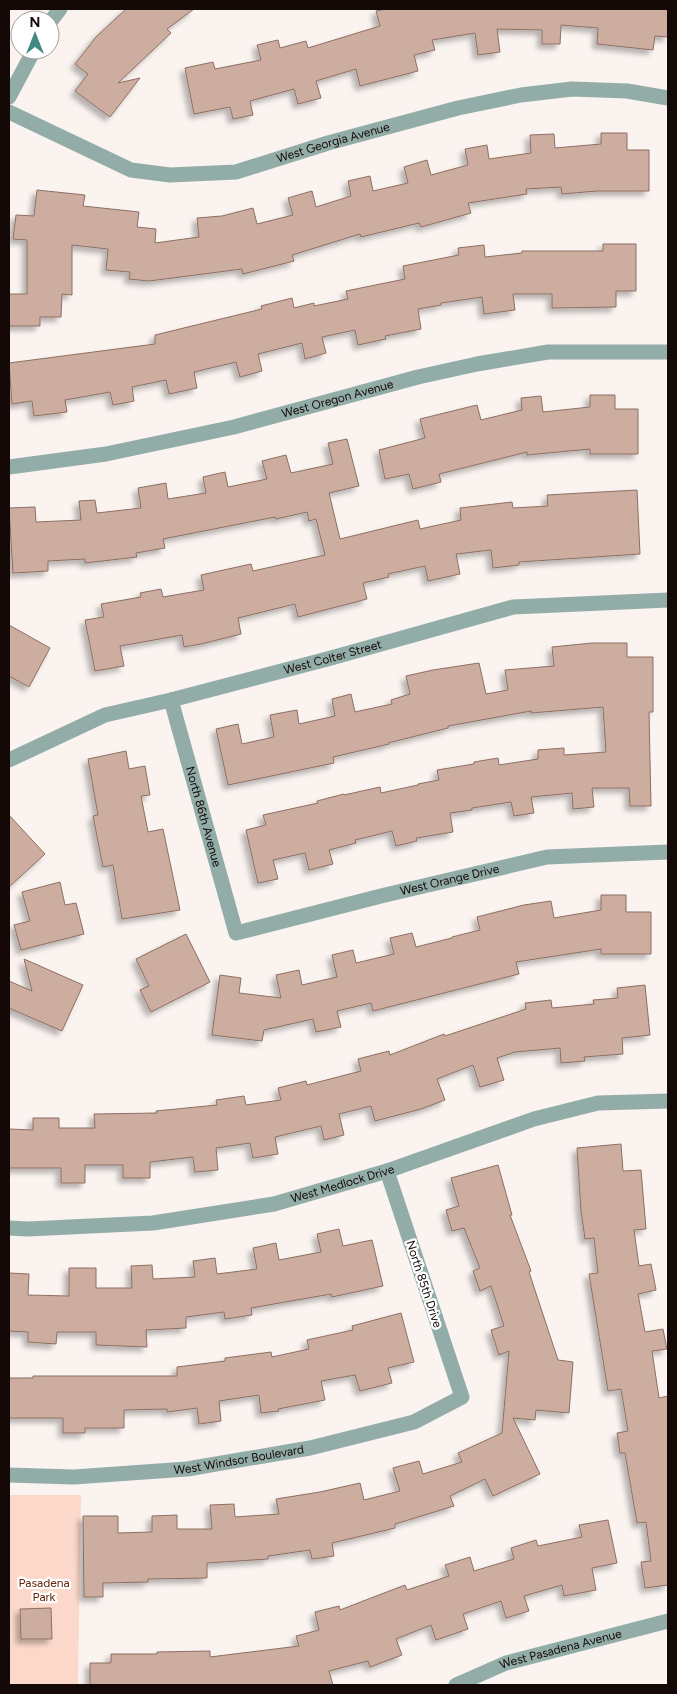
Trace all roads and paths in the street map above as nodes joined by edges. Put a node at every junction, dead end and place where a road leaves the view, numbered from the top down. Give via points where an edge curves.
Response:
1 (29, 60) edge
2 (9, 97) edge
3 (668, 98) edge
4 (9, 112) edge
5 (668, 352) edge
6 (9, 466) edge
7 (668, 600) edge
8 (171, 700) junction
9 (9, 760) edge
10 (668, 852) edge
11 (236, 933) joint
12 (668, 1101) edge
13 (387, 1172) junction
14 (9, 1228) edge
15 (462, 1397) joint
16 (9, 1475) edge
17 (668, 1620) edge
18 (456, 1685) edge

1 - 2 street
3 - 4 street, West Georgia Avenue via 627,91 572,89 521,95 458,108 236,172 170,175 131,170
5 - 6 street, West Oregon Avenue via 548,352 477,364 418,376 224,429 106,454
7 - 8 street, West Colter Street via 513,607
8 - 9 street, West Colter Street via 105,715
8 - 11 street, North 86th Avenue
10 - 11 street, West Orange Drive via 547,857
12 - 13 street, West Medlock Drive via 598,1103 534,1119
13 - 14 street, West Medlock Drive via 274,1204 153,1223
13 - 15 street, North 85th Drive
15 - 16 street, West Windsor Boulevard via 414,1422 310,1448 187,1469 74,1478
17 - 18 street, West Pasadena Avenue via 506,1663

